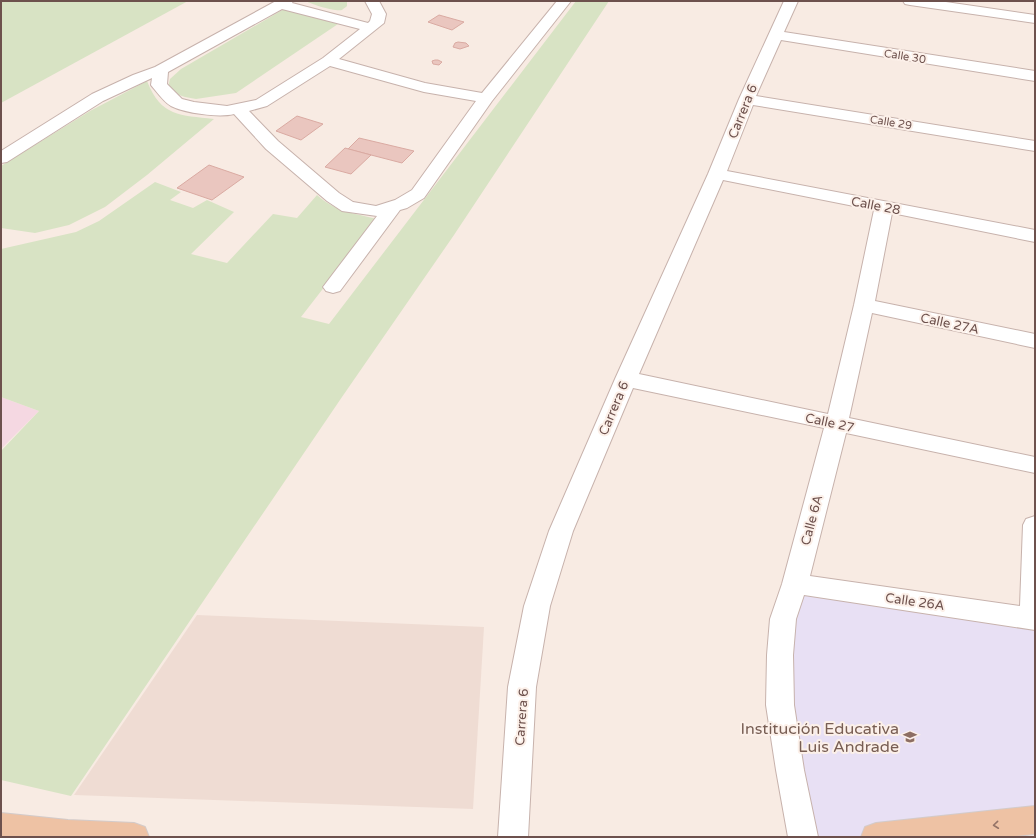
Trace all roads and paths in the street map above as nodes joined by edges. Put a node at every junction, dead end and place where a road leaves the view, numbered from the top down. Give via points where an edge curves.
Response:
1 (372, 1) edge
2 (564, 1) edge
3 (791, 1) edge
4 (910, 1) edge
5 (284, 2) edge
6 (1035, 19) edge
7 (371, 28) junction
8 (776, 36) junction
9 (328, 61) junction
10 (160, 70) junction
11 (1035, 76) edge
12 (486, 98) junction
13 (747, 99) junction
14 (238, 109) junction
15 (1035, 146) edge
16 (1, 158) edge
17 (717, 174) junction
18 (884, 206) junction
19 (392, 207) junction
20 (1035, 236) edge
21 (332, 287) dead end
22 (864, 305) junction
23 (1035, 341) edge
24 (626, 379) junction
25 (837, 423) junction
26 (1035, 465) edge
27 (1035, 525) edge
28 (795, 584) junction
29 (1033, 619) edge
30 (1035, 820) edge
31 (1, 827) edge
32 (134, 837) edge
33 (513, 837) edge
34 (803, 837) edge
35 (876, 837) edge

1 - 7 street via 379,14 377,23
2 - 12 street
3 - 8 street, Carrera 6
4 - 6 street
5 - 7 street
5 - 10 street
7 - 9 street
8 - 11 street, Calle 30
8 - 13 street, Carrera 6
9 - 12 street via 431,89
9 - 14 street via 260,103
10 - 14 street via 159,85 176,102 227,111
10 - 16 street via 138,77 76,110
12 - 19 street via 418,194
13 - 15 street, Calle 29
13 - 17 street, Carrera 6
14 - 19 street via 272,145 333,198 348,207 378,211
17 - 18 street, Calle 28
17 - 24 street, Carrera 6
18 - 20 street, Calle 28
18 - 22 street, Calle 6A
19 - 21 street
22 - 23 street, Calle 27A
22 - 25 street, Calle 6A
24 - 25 street, Calle 27
24 - 33 street, Carrera 6 via 561,531 537,606 522,687
25 - 26 street, Calle 27
25 - 28 street, Calle 6A
27 - 29 street
28 - 29 street, Calle 26A
28 - 34 street, Calle 6A via 783,619 780,705
30 -> 35 main road
31 - 32 main road

